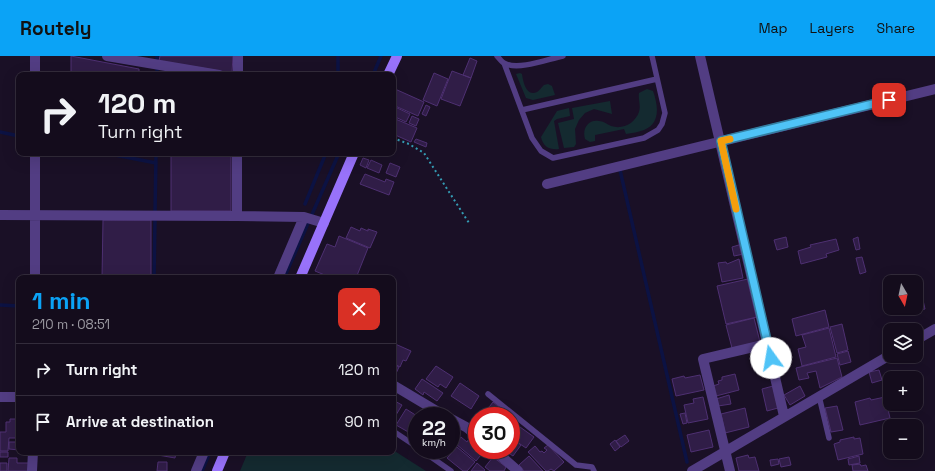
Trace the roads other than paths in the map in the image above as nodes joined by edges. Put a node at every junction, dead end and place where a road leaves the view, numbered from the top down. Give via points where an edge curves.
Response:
1 (35, 56) edge
2 (107, 56) edge
3 (238, 56) edge
4 (397, 56) edge
5 (497, 56) edge
6 (563, 56) edge
7 (652, 56) edge
8 (700, 56) edge
9 (551, 57) edge
10 (504, 63) junction
11 (35, 72) edge
12 (201, 72) edge
13 (238, 72) edge
14 (389, 72) edge
15 (657, 79) junction
16 (935, 89) edge
17 (522, 110) junction
18 (721, 141) junction
19 (35, 156) edge
20 (237, 156) edge
21 (352, 156) edge
22 (547, 184) dead end
23 (0, 215) edge
24 (36, 215) junction
25 (237, 216) junction
26 (312, 219) junction
27 (35, 275) edge
28 (280, 275) edge
29 (301, 275) edge
30 (935, 328) edge
31 (923, 336) edge
32 (767, 344) junction
33 (883, 359) edge
34 (396, 387) edge
35 (488, 394) dead end
36 (819, 396) junction
37 (0, 397) edge
38 (16, 397) edge
39 (430, 407) edge
40 (784, 416) junction
41 (396, 433) edge
42 (829, 438) dead end
43 (408, 441) edge
44 (725, 451) junction
45 (33, 455) edge
46 (203, 455) edge
47 (224, 455) edge
48 (434, 459) edge
49 (504, 459) edge
50 (32, 471) edge
51 (196, 471) edge
52 (216, 471) edge
53 (451, 471) edge
54 (518, 471) edge
55 (594, 471) edge
56 (692, 471) edge
57 (730, 471) edge

1 - 11 street
2 - 12 street
3 - 13 street
4 - 14 street
5 - 10 lane
6 - 9 lane
7 - 15 lane
8 - 18 street
9 - 10 lane via 523,66
10 - 17 lane
15 - 17 lane
15 - 17 lane via 665,113 658,130 644,138 553,158 541,151 536,144
16 - 18 street
18 - 22 street
18 - 32 street
19 - 24 street
20 - 25 street
21 - 26 street
23 - 24 street
24 - 25 street
24 - 27 street
25 - 26 street
26 - 28 street
26 - 29 street
30 - 31 street
32 - 40 street
32 - 44 street via 703,360
33 - 36 street
34 - 39 street
35 - 55 lane via 576,465 592,467
36 - 40 street
36 - 42 lane
37 - 38 street
40 - 44 street
41 - 43 lane
44 - 56 street
44 - 57 street
45 - 50 street
46 - 51 street
47 - 52 street
48 - 53 lane
49 - 54 street

